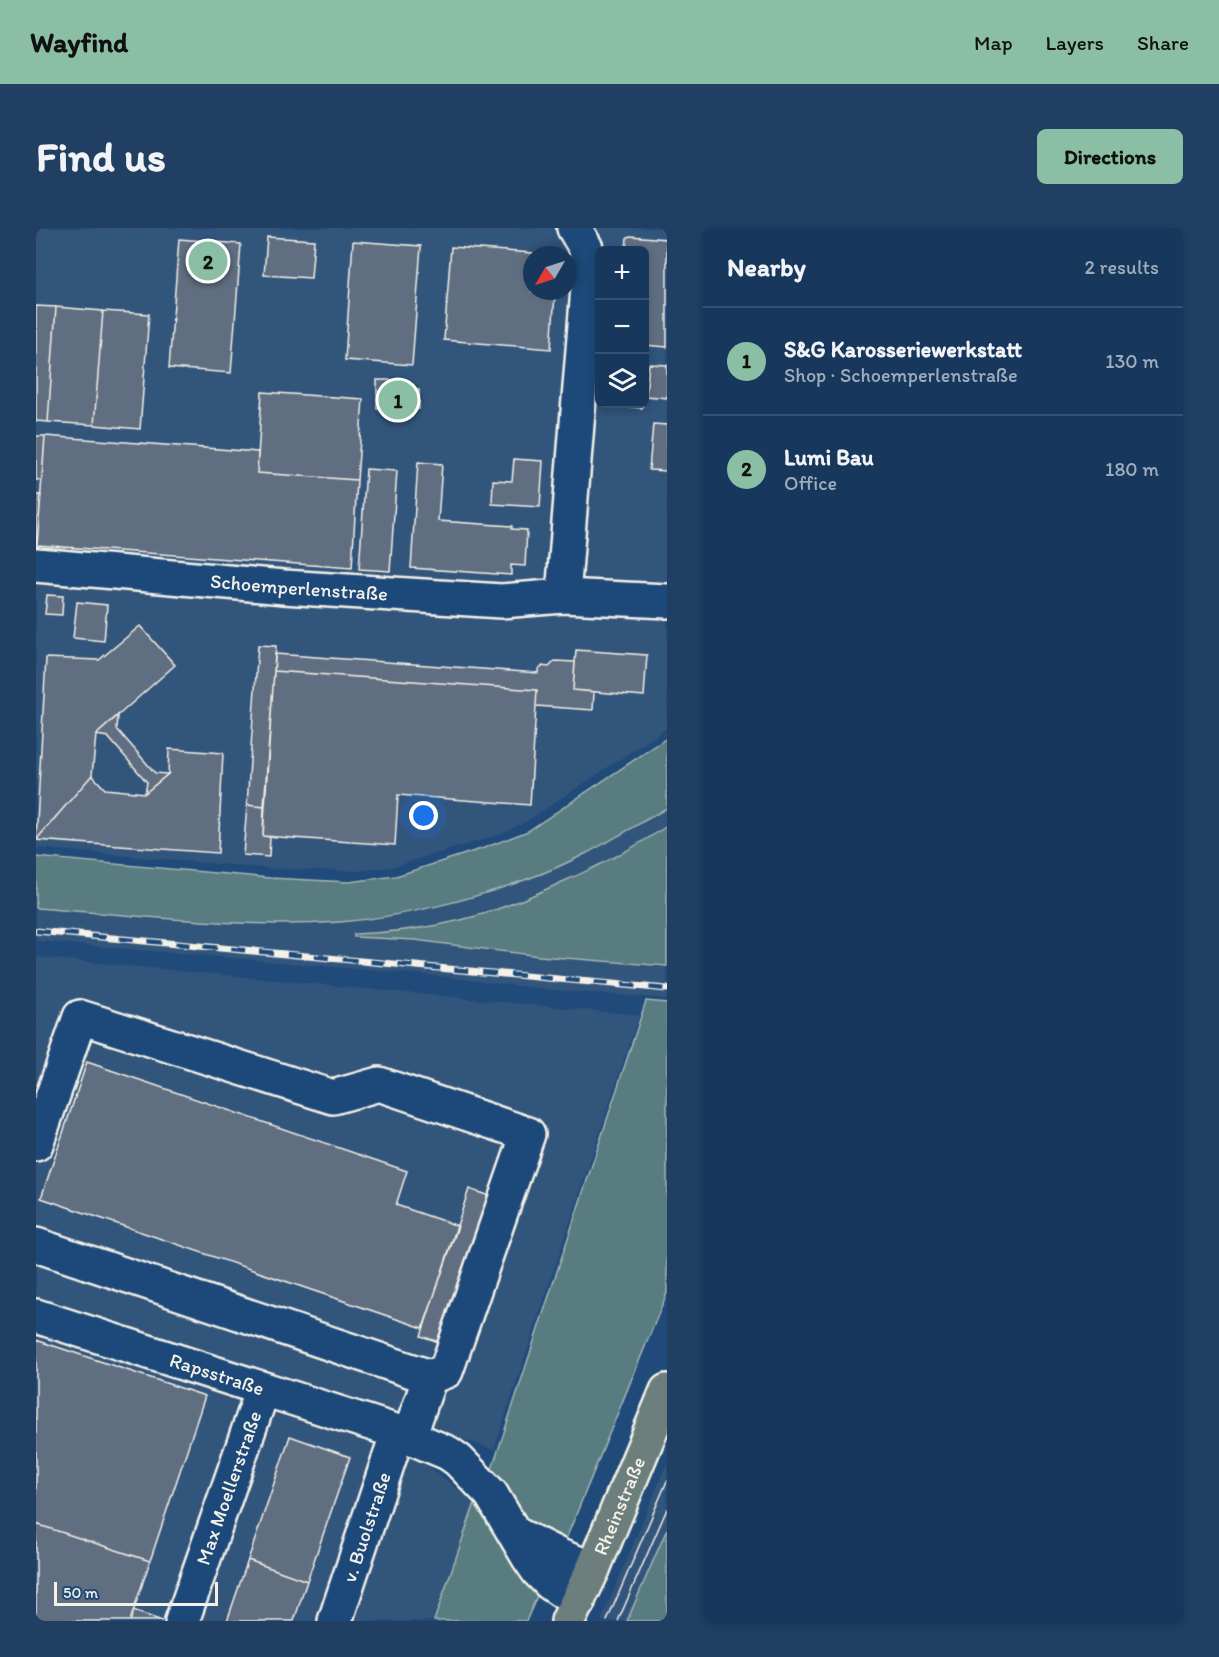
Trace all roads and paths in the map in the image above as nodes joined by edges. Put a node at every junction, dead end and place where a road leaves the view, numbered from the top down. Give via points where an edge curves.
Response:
1 (574, 228) edge
2 (36, 566) edge
3 (562, 596) junction
4 (667, 602) edge
5 (36, 1144) edge
6 (36, 1245) edge
7 (36, 1316) edge
8 (430, 1377) junction
9 (263, 1389) junction
10 (667, 1391) edge
11 (403, 1435) junction
12 (516, 1534) junction
13 (593, 1569) junction
14 (573, 1611) edge
15 (182, 1621) edge
16 (335, 1621) edge

1 - 3 street via 586,248 589,276
2 - 3 street, Schoemperlenstraße via 501,601
3 - 4 street, Schoemperlenstraße
5 - 8 street via 80,1017 333,1097 380,1084 528,1134 446,1371
6 - 8 street
7 - 9 street, Rapsstraße
8 - 11 street, v. Buolstraße
9 - 11 street, Rapsstraße
9 - 15 street, Max Moellerstraße
10 - 13 main road, Rheinstraße
11 - 12 street, Rapsstraße via 458,1460 491,1494
11 - 16 street, v. Buolstraße
12 - 13 street
12 - 14 street, Rapsstraße via 529,1558
13 - 14 main road, Rheinstraße

